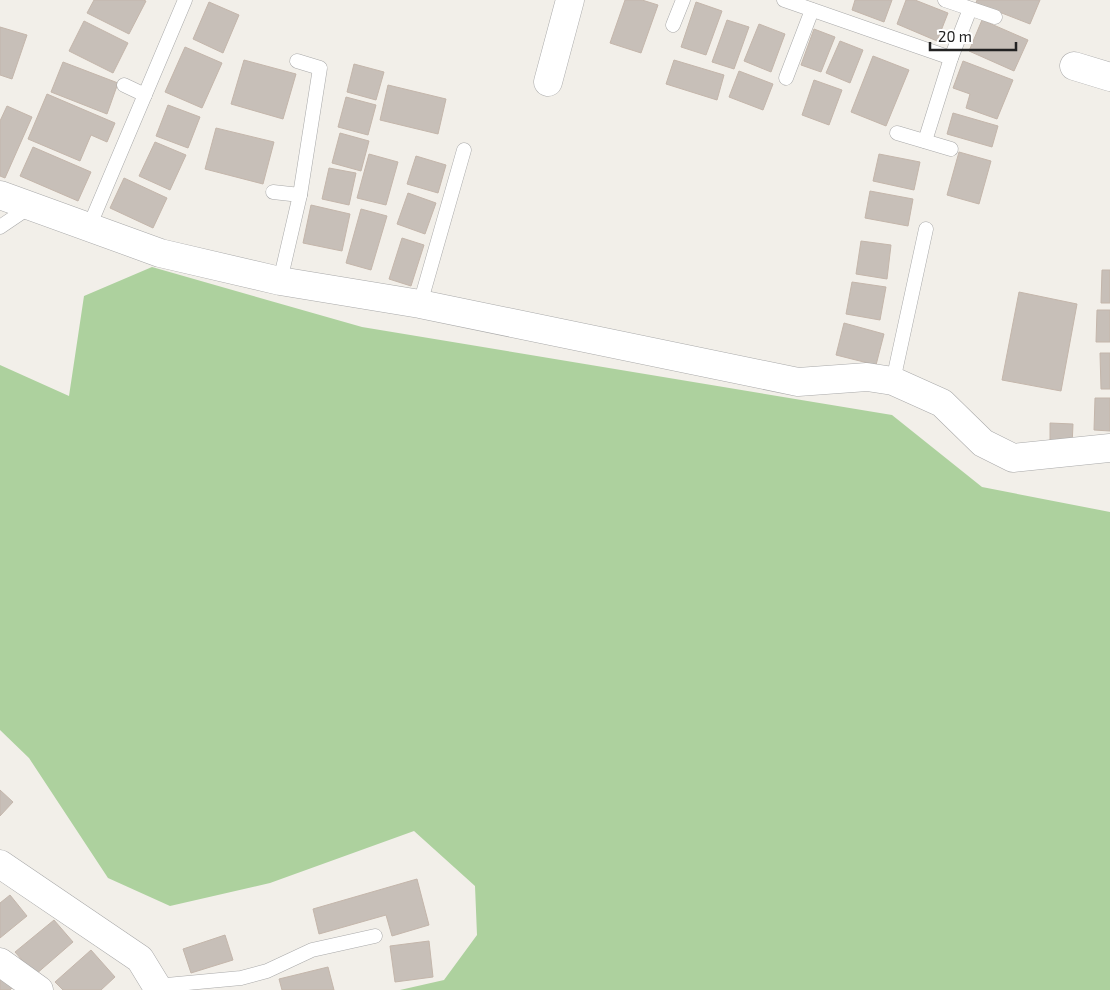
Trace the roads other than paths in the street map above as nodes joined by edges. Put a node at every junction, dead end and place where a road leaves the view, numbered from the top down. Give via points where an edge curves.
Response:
1 (185, 0) edge
2 (570, 0) edge
3 (683, 0) edge
4 (784, 0) edge
5 (945, 0) edge
6 (970, 9) junction
7 (812, 10) junction
8 (995, 17) dead end
9 (673, 25) dead end
10 (951, 58) junction
11 (297, 61) dead end
12 (1074, 66) dead end
13 (1110, 77) edge
14 (786, 78) dead end
15 (548, 82) dead end
16 (124, 85) dead end
17 (145, 95) junction
18 (897, 133) dead end
19 (925, 141) junction
20 (951, 149) dead end
21 (464, 150) dead end
22 (273, 192) dead end
23 (0, 195) edge
24 (300, 195) junction
25 (32, 206) junction
26 (0, 227) edge
27 (89, 227) junction
28 (926, 229) dead end
29 (280, 281) junction
30 (420, 304) junction
31 (893, 380) junction
32 (1110, 448) edge
33 (1, 865) edge
34 (375, 936) dead end
35 (0, 962) edge
36 (158, 988) edge
37 (39, 990) edge

1 - 17 lane
2 - 15 street
3 - 9 lane
4 - 7 lane
5 - 6 lane
6 - 8 lane
6 - 10 lane
7 - 10 lane
7 - 14 lane
10 - 19 lane
11 - 24 lane via 320,68
12 - 13 street
16 - 17 lane
17 - 27 lane
18 - 19 lane
19 - 20 lane
21 - 30 lane
22 - 24 lane
23 - 25 street
24 - 29 lane
25 - 26 lane
25 - 27 street
27 - 29 street via 160,253
28 - 31 lane
29 - 30 street
30 - 31 street via 798,382 867,377
31 - 32 street via 942,402 983,443 1014,458
33 - 36 street via 140,959
34 - 36 lane via 312,950 267,971 241,978
35 - 37 street

